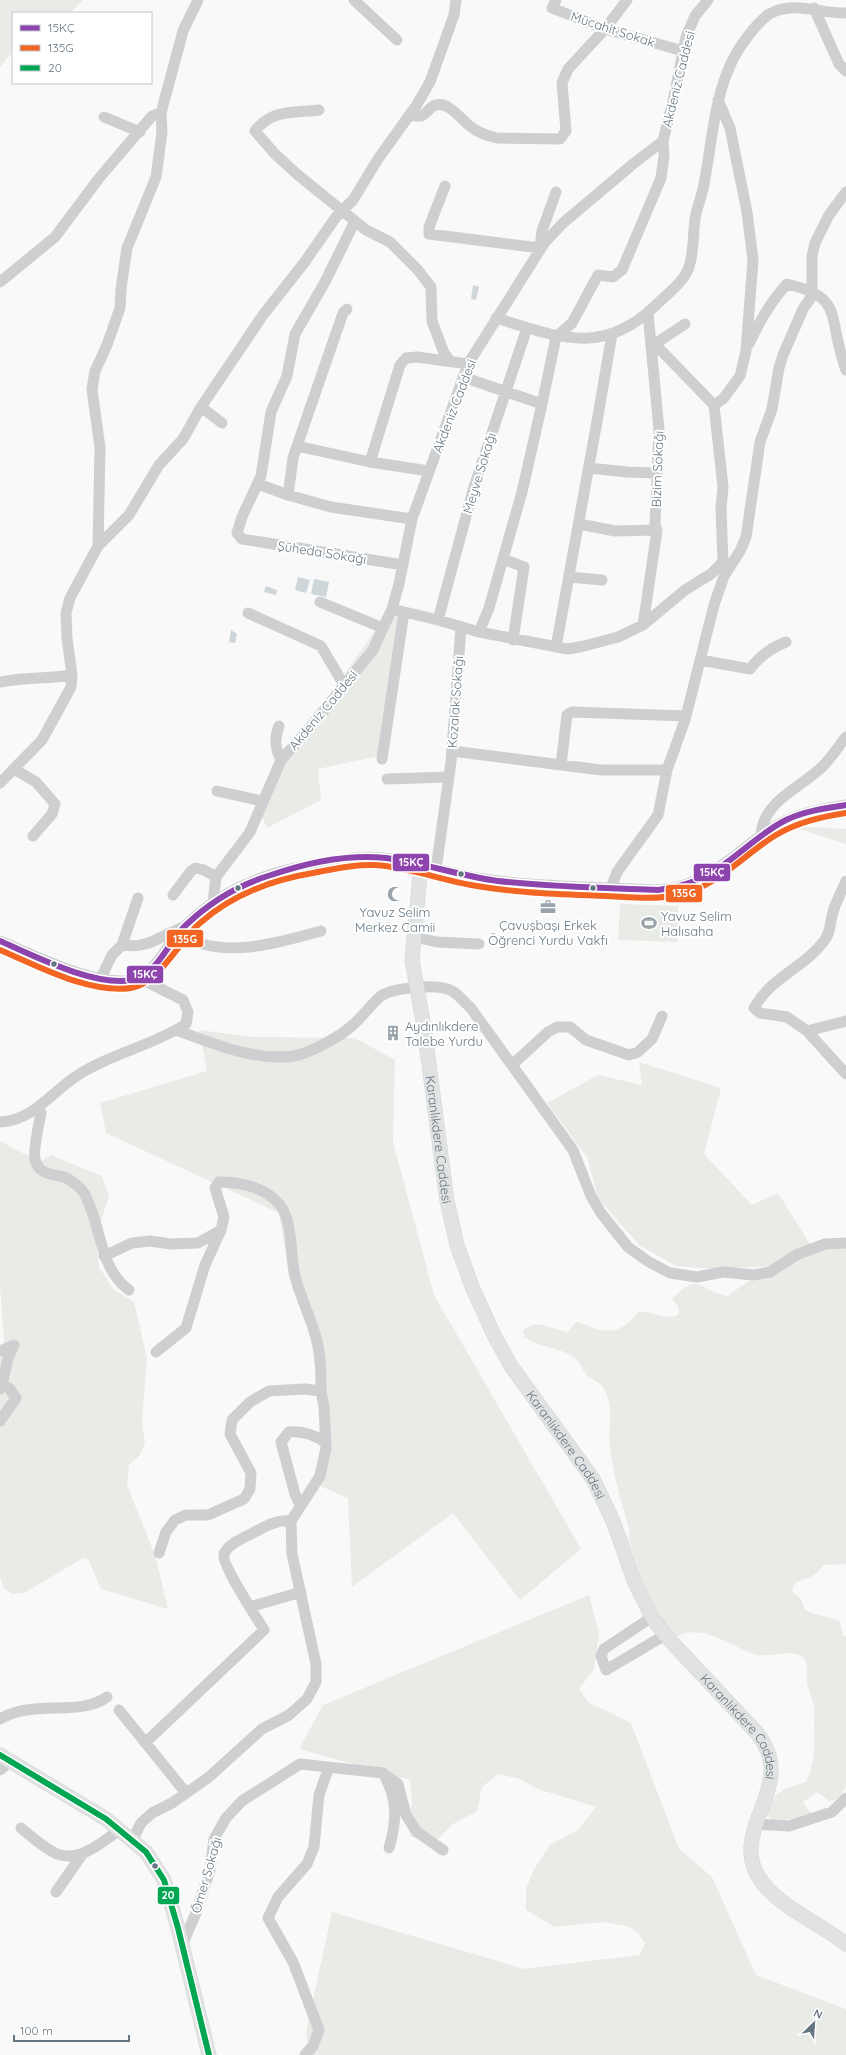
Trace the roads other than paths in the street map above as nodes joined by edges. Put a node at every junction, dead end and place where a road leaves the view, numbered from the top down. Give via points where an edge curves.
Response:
1 (198, 0) edge
2 (354, 0) edge
3 (456, 0) edge
4 (556, 0) edge
5 (627, 0) edge
6 (708, 0) edge
7 (814, 8) junction
8 (846, 13) edge
9 (605, 29) junction
10 (397, 40) dead end
11 (683, 51) junction
12 (846, 71) edge
13 (718, 100) junction
14 (319, 110) dead end
15 (161, 113) junction
16 (411, 113) junction
17 (104, 117) dead end
18 (140, 132) junction
19 (663, 141) junction
20 (445, 186) dead end
21 (556, 192) dead end
22 (846, 192) edge
23 (342, 211) junction
24 (355, 222) junction
25 (540, 248) junction
26 (0, 282) edge
27 (812, 288) junction
28 (347, 309) dead end
29 (648, 313) junction
30 (496, 318) junction
31 (685, 324) dead end
32 (527, 328) junction
33 (612, 334) junction
34 (844, 334) edge
35 (556, 337) junction
36 (653, 342) junction
37 (746, 351) junction
38 (450, 361) junction
39 (468, 364) junction
40 (846, 370) edge
41 (463, 378) junction
42 (505, 392) junction
43 (542, 404) junction
44 (714, 405) junction
45 (201, 407) junction
46 (222, 423) dead end
47 (297, 446) junction
48 (370, 462) junction
49 (589, 468) junction
50 (429, 471) junction
51 (657, 473) junction
52 (258, 484) junction
53 (288, 495) junction
54 (412, 519) junction
55 (579, 524) junction
56 (657, 530) junction
57 (98, 546) junction
58 (503, 559) junction
59 (723, 562) junction
60 (403, 565) junction
61 (724, 576) junction
62 (569, 577) junction
63 (602, 580) dead end
64 (320, 602) dead end
65 (392, 609) junction
66 (404, 612) junction
67 (248, 613) dead end
68 (438, 620) junction
69 (643, 625) junction
70 (461, 627) junction
71 (383, 628) junction
72 (479, 632) junction
73 (513, 640) junction
74 (786, 642) dead end
75 (556, 647) junction
76 (700, 660) junction
77 (72, 676) junction
78 (0, 682) edge
79 (344, 685) junction
80 (686, 716) junction
81 (278, 726) dead end
82 (846, 737) edge
83 (452, 751) junction
84 (382, 758) dead end
85 (281, 760) junction
86 (562, 765) junction
87 (667, 770) junction
88 (8, 773) edge
89 (449, 777) junction
90 (386, 779) dead end
91 (0, 783) edge
92 (218, 791) dead end
93 (262, 801) junction
94 (846, 805) edge
95 (33, 836) dead end
96 (762, 836) junction
97 (421, 864) junction
98 (436, 870) junction
99 (216, 877) junction
100 (846, 881) edge
101 (611, 888) junction
102 (173, 895) dead end
103 (138, 898) dead end
104 (213, 903) junction
105 (181, 930) junction
106 (321, 931) dead end
107 (414, 937) junction
108 (0, 941) edge
109 (480, 944) dead end
110 (122, 945) junction
111 (101, 978) junction
112 (139, 978) junction
113 (415, 987) junction
114 (662, 1016) dead end
115 (846, 1021) edge
116 (176, 1030) junction
117 (807, 1031) junction
118 (512, 1065) junction
119 (846, 1074) edge
120 (38, 1108) junction
121 (0, 1122) edge
122 (220, 1230) junction
123 (846, 1243) edge
124 (104, 1256) junction
125 (129, 1290) dead end
126 (0, 1351) edge
127 (156, 1352) dead end
128 (1, 1387) edge
129 (321, 1391) junction
130 (0, 1421) edge
131 (326, 1443) junction
132 (300, 1505) junction
133 (291, 1521) junction
134 (159, 1553) dead end
135 (301, 1592) junction
136 (250, 1608) junction
137 (652, 1617) junction
138 (666, 1635) junction
139 (107, 1697) dead end
140 (119, 1710) dead end
141 (0, 1719) edge
142 (146, 1743) junction
143 (6, 1758) edge
144 (330, 1767) junction
145 (0, 1770) edge
146 (384, 1773) junction
147 (186, 1793) junction
148 (846, 1798) edge
149 (754, 1824) junction
150 (21, 1828) dead end
151 (119, 1830) junction
152 (132, 1841) junction
153 (389, 1848) dead end
154 (443, 1850) dead end
155 (83, 1853) junction
156 (56, 1892) dead end
157 (846, 1944) edge
158 (182, 1945) junction
159 (209, 2055) edge
160 (305, 2055) edge

1 - 15 street via 183,30
2 - 10 street
3 - 16 street via 454,15 430,82
4 - 9 street, Mücahit Sokak via 552,8
5 - 9 street
6 - 11 street, Akdeniz Caddesi via 695,16
7 - 8 street
7 - 12 street via 839,64
7 - 13 street via 794,6 770,14 758,23 731,61
9 - 11 street, Mücahit Sokak
9 - 16 street via 572,63 564,77 562,83 566,131 560,139 489,136 473,129 450,108 439,104 432,106 421,116
11 - 19 street, Akdeniz Caddesi
13 - 29 street via 704,185 696,214 689,268 679,283
13 - 37 street via 730,128 754,260
14 - 23 street via 273,116 263,121 255,131 275,154
15 - 18 street via 152,116
15 - 57 street via 162,132 156,177 127,248 120,308 110,339 95,371 93,383 94,413 100,448
16 - 23 street via 353,200
17 - 18 street
18 - 26 street via 100,177 56,237
19 - 25 street, Akdeniz Caddesi via 563,223
19 - 35 street via 661,178 622,270 612,277 598,276 572,323
20 - 25 street via 429,227 429,234
21 - 25 street via 542,231
22 - 27 street via 815,243 812,256
23 - 24 street
23 - 45 street via 263,315
24 - 38 street via 390,242 431,287 432,321 444,353
24 - 52 street via 295,334 287,376 271,412
25 - 30 street, Akdeniz Caddesi
27 - 34 street via 838,301
27 - 37 street via 787,284 772,300
27 - 61 street via 810,299 795,325 779,368 772,409 760,442 746,537 740,552
28 - 47 street via 343,313
29 - 33 street via 626,329
29 - 36 street, Bizim Sokağı
30 - 32 street
30 - 39 street, Akdeniz Caddesi
31 - 36 street
32 - 35 street
32 - 42 street, Meyve Sokağı
33 - 35 street via 600,338
33 - 49 street
34 - 40 street via 840,353
35 - 43 street
36 - 44 street
36 - 51 street, Bizim Sokağı via 659,430
37 - 44 street via 740,376 723,399
38 - 39 street
38 - 48 street via 416,357 406,358 400,365
39 - 41 street, Akdeniz Caddesi
41 - 42 street
41 - 50 street, Akdeniz Caddesi
42 - 43 street
42 - 68 street, Meyve Sokağı via 474,487
43 - 58 street via 522,492
44 - 59 street via 723,487
45 - 46 street
45 - 57 street via 183,439 160,465 129,515
47 - 48 street
47 - 53 street
48 - 50 street
49 - 51 street
49 - 55 street
50 - 54 street, Akdeniz Caddesi
51 - 56 street, Bizim Sokağı
52 - 53 street
52 - 60 street, Şüheda Sokağı via 237,531 238,536
53 - 54 street via 331,507
54 - 60 street, Akdeniz Caddesi
55 - 56 street via 615,531
55 - 62 street
56 - 69 street, Bizim Sokağı
57 - 77 street via 70,598 66,613
58 - 72 street via 489,608
58 - 73 street via 524,567
59 - 61 street
59 - 69 street via 711,574 685,590
60 - 65 street, Akdeniz Caddesi
61 - 76 street
62 - 63 street
62 - 75 street
64 - 71 street
65 - 66 street
65 - 71 street, Akdeniz Caddesi
66 - 68 street
66 - 84 street
67 - 79 street via 321,646
68 - 70 street
69 - 75 street via 618,637 584,646 568,649
70 - 72 street
70 - 83 street, Kozalak Sokağı
71 - 79 street, Akdeniz Caddesi via 372,650
72 - 73 street
73 - 75 street
74 - 76 street via 774,646 759,657 750,668
76 - 80 street
77 - 78 street via 30,677
77 - 88 street via 71,687 42,740
79 - 85 street, Akdeniz Caddesi
80 - 86 street via 572,712 567,715
80 - 87 street
81 - 85 street via 274,737
82 - 96 street via 823,766 771,808 763,821
83 - 86 street
83 - 89 street, Kozalak Sokağı
85 - 93 street, Akdeniz Caddesi
86 - 87 street via 601,770
87 - 101 street via 658,815 618,872
88 - 91 street
88 - 95 street via 36,782 54,804 52,814
89 - 90 street
89 - 98 street, Kozalak Sokağı
92 - 93 street
93 - 99 street, Akdeniz Caddesi via 250,832
94 - 96 street via 787,820
96 - 101 street via 696,882 658,890
97 - 98 street
97 - 104 street via 371,857 289,869 243,884
97 - 107 main road, Karanlıkdere Caddesi
98 - 101 street via 483,879
99 - 102 street via 196,868
99 - 104 street
100 - 117 street via 825,940 812,954 770,986 754,1008 760,1013 788,1017
103 - 110 street
104 - 105 street
105 - 106 street via 190,942 226,948 253,947
105 - 110 street via 136,947
105 - 112 street via 155,964
107 - 109 street via 437,942
107 - 113 main road, Karanlıkdere Caddesi via 412,960
108 - 111 street via 70,969
110 - 111 street via 112,955
111 - 112 street via 123,981
112 - 116 street via 183,1000 188,1012 186,1024
113 - 116 street via 382,996 354,1024 331,1041 296,1056 269,1058
113 - 118 street via 432,986 452,990 470,1007
113 - 137 main road, Karanlıkdere Caddesi via 424,1027 447,1201 473,1289 494,1335 512,1366 592,1479 613,1521 636,1583
114 - 118 street via 652,1039 638,1052 629,1055 586,1040 570,1027 557,1027
115 - 117 street
116 - 120 street via 75,1077
117 - 119 street
118 - 123 street via 573,1150 591,1196 601,1213 628,1247 656,1266 670,1273 697,1277 723,1272 753,1275 770,1272 798,1254 825,1244
120 - 121 street via 16,1119
120 - 124 street via 40,1113 35,1159 40,1170 48,1175 65,1177 83,1192
122 - 124 street via 198,1243 132,1243
122 - 127 street via 205,1264 186,1328
122 - 129 street via 224,1217 215,1188 219,1182 234,1182 261,1190 286,1213 295,1275 315,1335 321,1369
124 - 125 street via 118,1283
126 - 128 street via 14,1345
128 - 130 street via 9,1388 16,1398
129 - 131 street
129 - 134 street via 269,1391 250,1402 236,1415 232,1420 230,1434 251,1473 250,1489 244,1499 208,1514 186,1515 175,1520 166,1532
131 - 132 street via 320,1476
131 - 132 street via 319,1437 299,1431 289,1432 281,1442 294,1494
132 - 133 street
133 - 135 street via 292,1554
133 - 136 street via 275,1522 231,1545 225,1553 224,1559 230,1574
135 - 136 street
135 - 147 street via 316,1664 316,1682 307,1699 289,1715 262,1729 209,1777
136 - 142 street via 264,1630
137 - 138 main road, Karanlıkdere Caddesi
137 - 138 street via 604,1649 601,1656 606,1670
138 - 149 main road, Karanlıkdere Caddesi via 757,1733 768,1750 771,1760 770,1780
139 - 141 street via 99,1703 35,1708 9,1714
140 - 142 street
142 - 147 street
143 - 145 street
143 - 151 main road via 106,1819
144 - 146 street, Ömer Sokağı
144 - 158 street, Ömer Sokağı via 300,1764 242,1802 226,1818 214,1839 208,1877
144 - 160 street via 319,1795 314,1847 307,1864 278,1897 268,1918 293,1962 319,2030 313,2046
146 - 153 street via 391,1786 395,1810 396,1825
146 - 154 street via 398,1784 406,1815 416,1832
147 - 152 street via 152,1813 142,1823
148 - 149 street via 832,1812 789,1826
149 - 157 main road, Karanlıkdere Caddesi via 752,1856 757,1872 768,1889
150 - 155 street via 54,1853
151 - 152 main road
151 - 155 street via 98,1847
152 - 158 main road via 146,1852 164,1880
155 - 156 street
158 - 159 main road

